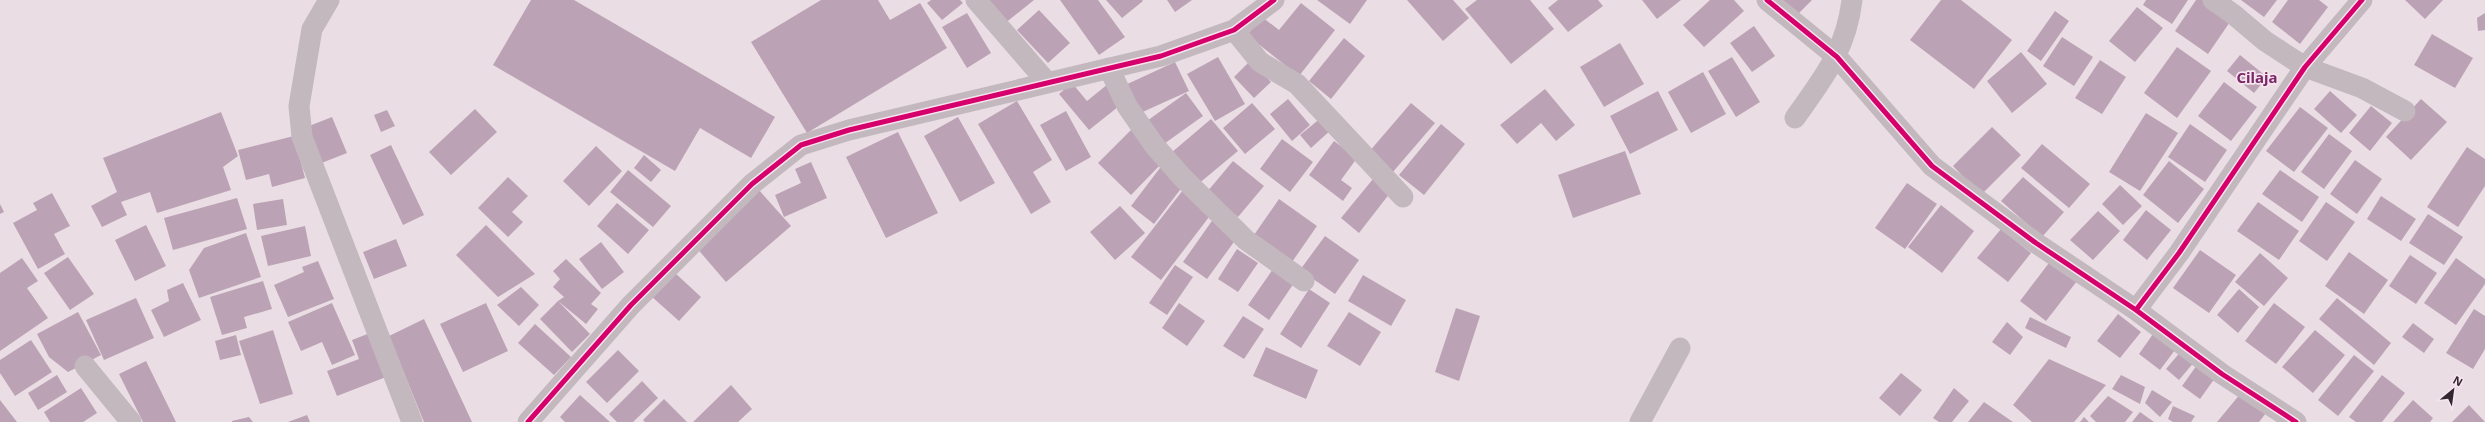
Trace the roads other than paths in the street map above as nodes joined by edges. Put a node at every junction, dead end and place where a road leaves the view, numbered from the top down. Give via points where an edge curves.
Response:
1 (329, 0) edge
2 (976, 0) edge
3 (1274, 0) edge
4 (1767, 0) edge
5 (1852, 0) edge
6 (2213, 0) edge
7 (2362, 0) edge
8 (1234, 30) junction
9 (1837, 57) junction
10 (2305, 67) junction
11 (1109, 68) junction
12 (1047, 82) junction
13 (2405, 111) dead end
14 (1795, 118) dead end
15 (1403, 197) dead end
16 (1304, 281) dead end
17 (2136, 310) junction
18 (1680, 348) dead end
19 (85, 366) dead end
20 (131, 422) edge
21 (412, 422) edge
22 (528, 422) edge
23 (1640, 422) edge
24 (2296, 422) edge

1 - 21 street via 312,29 299,106 302,137
2 - 12 street
3 - 8 street
4 - 9 street
5 - 9 street via 1849,24
6 - 10 street via 2265,41
7 - 10 street
8 - 11 street via 1161,56
8 - 15 street via 1260,62 1297,84
9 - 14 street
9 - 17 street via 1932,166 2036,243
10 - 13 street via 2362,88
10 - 17 street via 2250,151
11 - 12 street
11 - 16 street via 1127,106 1154,145 1182,177 1246,240
12 - 22 street via 849,130 801,145 752,184 637,299
17 - 24 street via 2222,374
18 - 23 street
19 - 20 street

